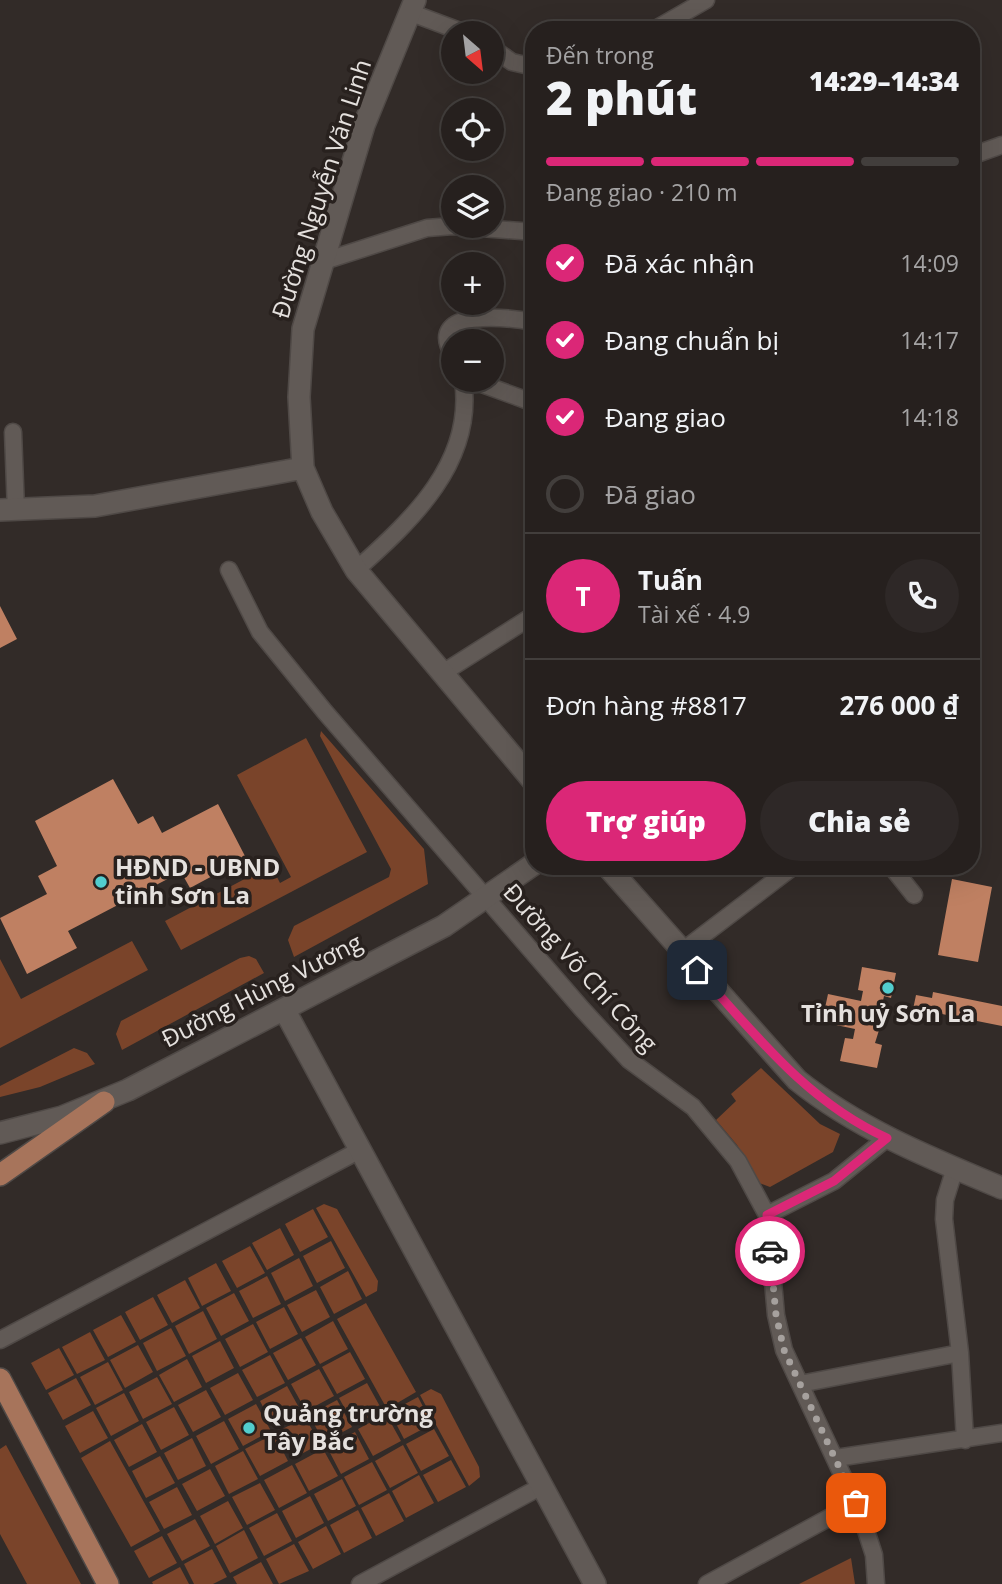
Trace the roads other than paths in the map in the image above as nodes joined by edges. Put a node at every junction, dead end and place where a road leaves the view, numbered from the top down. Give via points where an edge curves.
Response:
1 (706, 0) edge
2 (412, 6) edge
3 (441, 21) edge
4 (670, 21) edge
5 (504, 56) edge
6 (525, 65) edge
7 (1002, 145) edge
8 (980, 153) edge
9 (441, 227) edge
10 (504, 230) edge
11 (525, 231) edge
12 (321, 262) junction
13 (525, 321) edge
14 (453, 329) edge
15 (463, 392) edge
16 (504, 392) edge
17 (525, 400) edge
18 (13, 432) dead end
19 (303, 468) junction
20 (8, 510) edge
21 (229, 570) dead end
22 (356, 570) junction
23 (525, 621) edge
24 (440, 674) junction
25 (525, 772) edge
26 (525, 871) edge
27 (615, 875) edge
28 (782, 875) edge
29 (898, 875) edge
30 (914, 895) dead end
31 (486, 899) junction
32 (681, 952) junction
33 (284, 1009) junction
34 (104, 1102) junction
35 (0, 1133) edge
36 (887, 1138) junction
37 (360, 1150) junction
38 (0, 1153) edge
39 (955, 1168) junction
40 (0, 1175) edge
41 (1002, 1188) edge
42 (767, 1215) junction
43 (0, 1340) edge
44 (960, 1353) junction
45 (0, 1379) edge
46 (800, 1384) junction
47 (1002, 1433) edge
48 (965, 1440) junction
49 (836, 1458) junction
50 (542, 1486) junction
51 (856, 1503) junction
52 (108, 1584) edge
53 (360, 1584) edge
54 (595, 1584) edge
55 (707, 1584) edge
56 (876, 1584) edge

1 - 4 street
2 - 3 street
2 - 12 street, Đường Nguyễn Văn Linh via 365,125
5 - 6 street
7 - 8 street
9 - 12 street
10 - 11 street
12 - 19 street, Đường Nguyễn Văn Linh via 303,329 299,435
13 - 14 street via 488,316 462,321
15 - 22 street via 461,429 450,466 380,549
16 - 17 street
18 - 20 street
19 - 20 street via 95,506
19 - 22 street, Đường Nguyễn Văn Linh
21 - 31 street, Đường Võ Chí Công via 260,632
22 - 24 street, Đường Nguyễn Văn Linh
23 - 24 street
24 - 25 street, Đường Nguyễn Văn Linh
26 - 31 street, Đường Hùng Vương
27 - 32 street
28 - 32 street
29 - 30 street
31 - 33 street, Đường Hùng Vương via 444,926
31 - 42 street, Đường Võ Chí Công via 629,1060 693,1107 718,1135
32 - 36 street via 797,1080 824,1102
33 - 34 street, Đường Hùng Vương
33 - 37 street
34 - 35 street, Đường Hùng Vương
34 - 40 main road
36 - 39 street
36 - 42 street via 834,1181
37 - 43 street
37 - 50 street
38 - 40 main road via 4,1160
39 - 41 street
39 - 44 street via 944,1219
42 - 46 street, Đường Võ Chí Công via 776,1315 784,1350
44 - 46 street
44 - 48 street
45 - 52 main road
46 - 49 street, Đường Võ Chí Công
47 - 48 street
48 - 49 street
49 - 51 street, Đường Võ Chí Công
50 - 53 street
50 - 54 street
51 - 55 street
51 - 56 street, Đường Võ Chí Công via 872,1547

